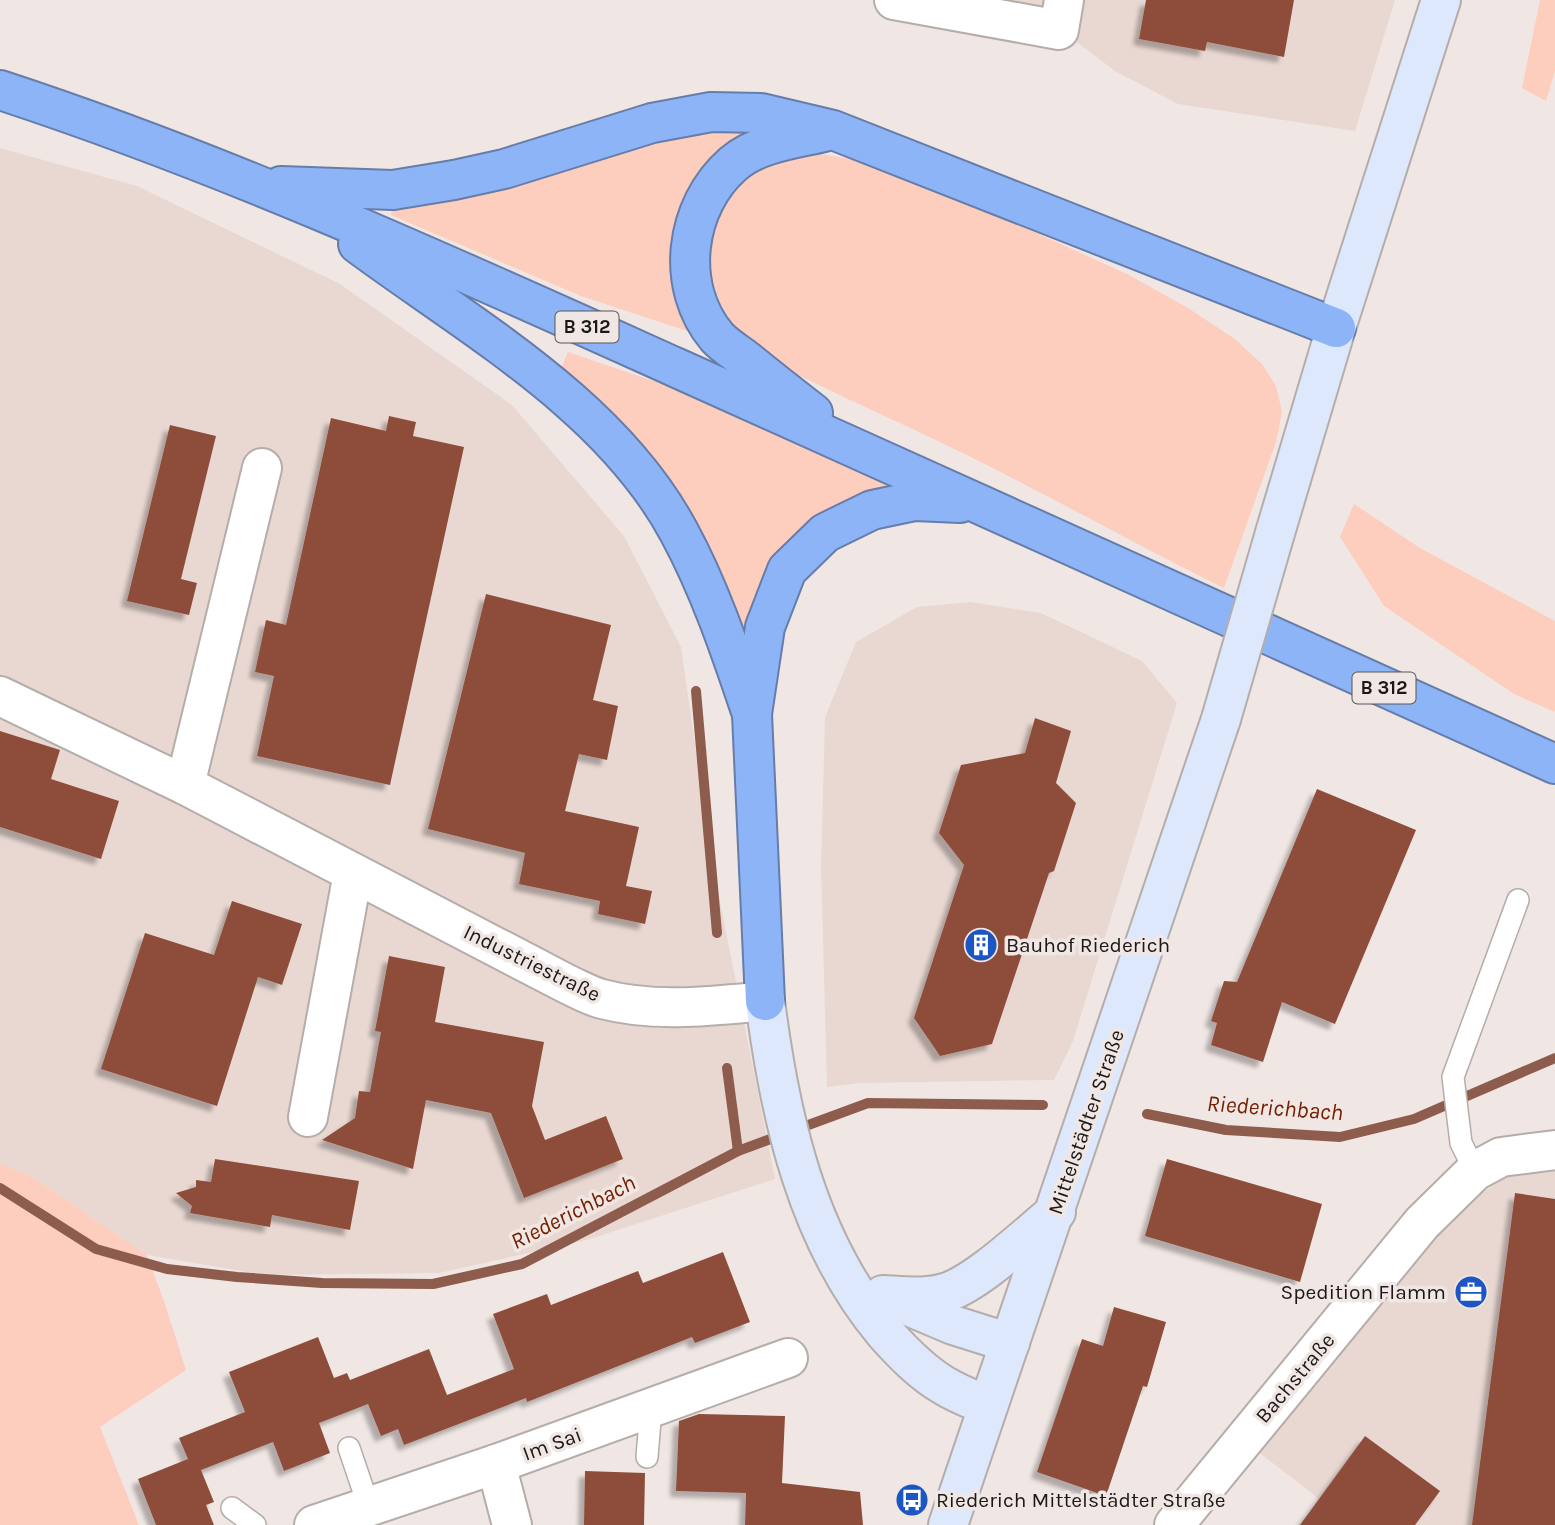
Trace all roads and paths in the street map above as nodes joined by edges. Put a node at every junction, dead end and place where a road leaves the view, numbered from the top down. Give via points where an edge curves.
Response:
1 (894, 0) edge
2 (1064, 0) edge
3 (1441, 0) edge
4 (0, 90) edge
5 (833, 130) junction
6 (257, 186) junction
7 (308, 207) junction
8 (1336, 328) junction
9 (863, 452) junction
10 (262, 468) dead end
11 (982, 507) junction
12 (0, 696) edge
13 (752, 714) junction
14 (1555, 764) edge
15 (185, 785) junction
16 (353, 873) junction
17 (1518, 900) dead end
18 (765, 1001) junction
19 (308, 1117) dead end
20 (1555, 1150) edge
21 (1468, 1157) junction
22 (1056, 1212) junction
23 (837, 1258) junction
24 (883, 1295) junction
25 (1010, 1343) junction
26 (788, 1358) dead end
27 (988, 1406) junction
28 (651, 1408) junction
29 (349, 1448) dead end
30 (647, 1457) dead end
31 (496, 1464) junction
32 (369, 1507) junction
33 (232, 1508) dead end
34 (255, 1525) edge
35 (314, 1525) edge
36 (512, 1525) edge
37 (948, 1525) edge
38 (1174, 1525) edge

1 - 2 street via 1059,30
3 - 8 main road, Mittelstädter Straße
4 - 6 highway, B 312
5 - 6 highway via 761,113 711,112 652,123 504,169 393,190
5 - 8 highway
5 - 9 highway via 769,145 735,162 709,190 692,228 689,262 698,306 717,337
6 - 7 highway, B 312
7 - 9 highway, B 312
7 - 13 highway via 497,344 609,437 678,530 706,588
8 - 22 main road, Mittelstädter Straße, bridge via 1221,719
9 - 11 highway, B 312
10 - 15 street
11 - 13 highway via 915,501 873,510 825,533 787,570 765,627
11 - 14 highway, B 312
12 - 15 street, Industriestraße
13 - 18 highway
15 - 16 street, Industriestraße
16 - 18 street, Industriestraße via 599,998 632,1006
16 - 19 street
17 - 21 lane via 1453,1077
18 - 23 main road via 779,1096 805,1187
20 - 21 street, Bachstraße
21 - 38 street, Bachstraße via 1422,1223
22 - 24 main road via 971,1280 946,1292
22 - 25 main road, Mittelstädter Straße
23 - 24 main road
23 - 27 main road via 859,1298 896,1346 944,1386
24 - 25 main road
25 - 27 main road, Mittelstädter Straße
26 - 28 street, Im Sai
27 - 37 main road, Mittelstädter Straße
28 - 30 lane
28 - 31 street, Im Sai
29 - 32 lane
31 - 32 street, Im Sai
31 - 36 street
32 - 35 street, Im Sai
33 - 34 lane

